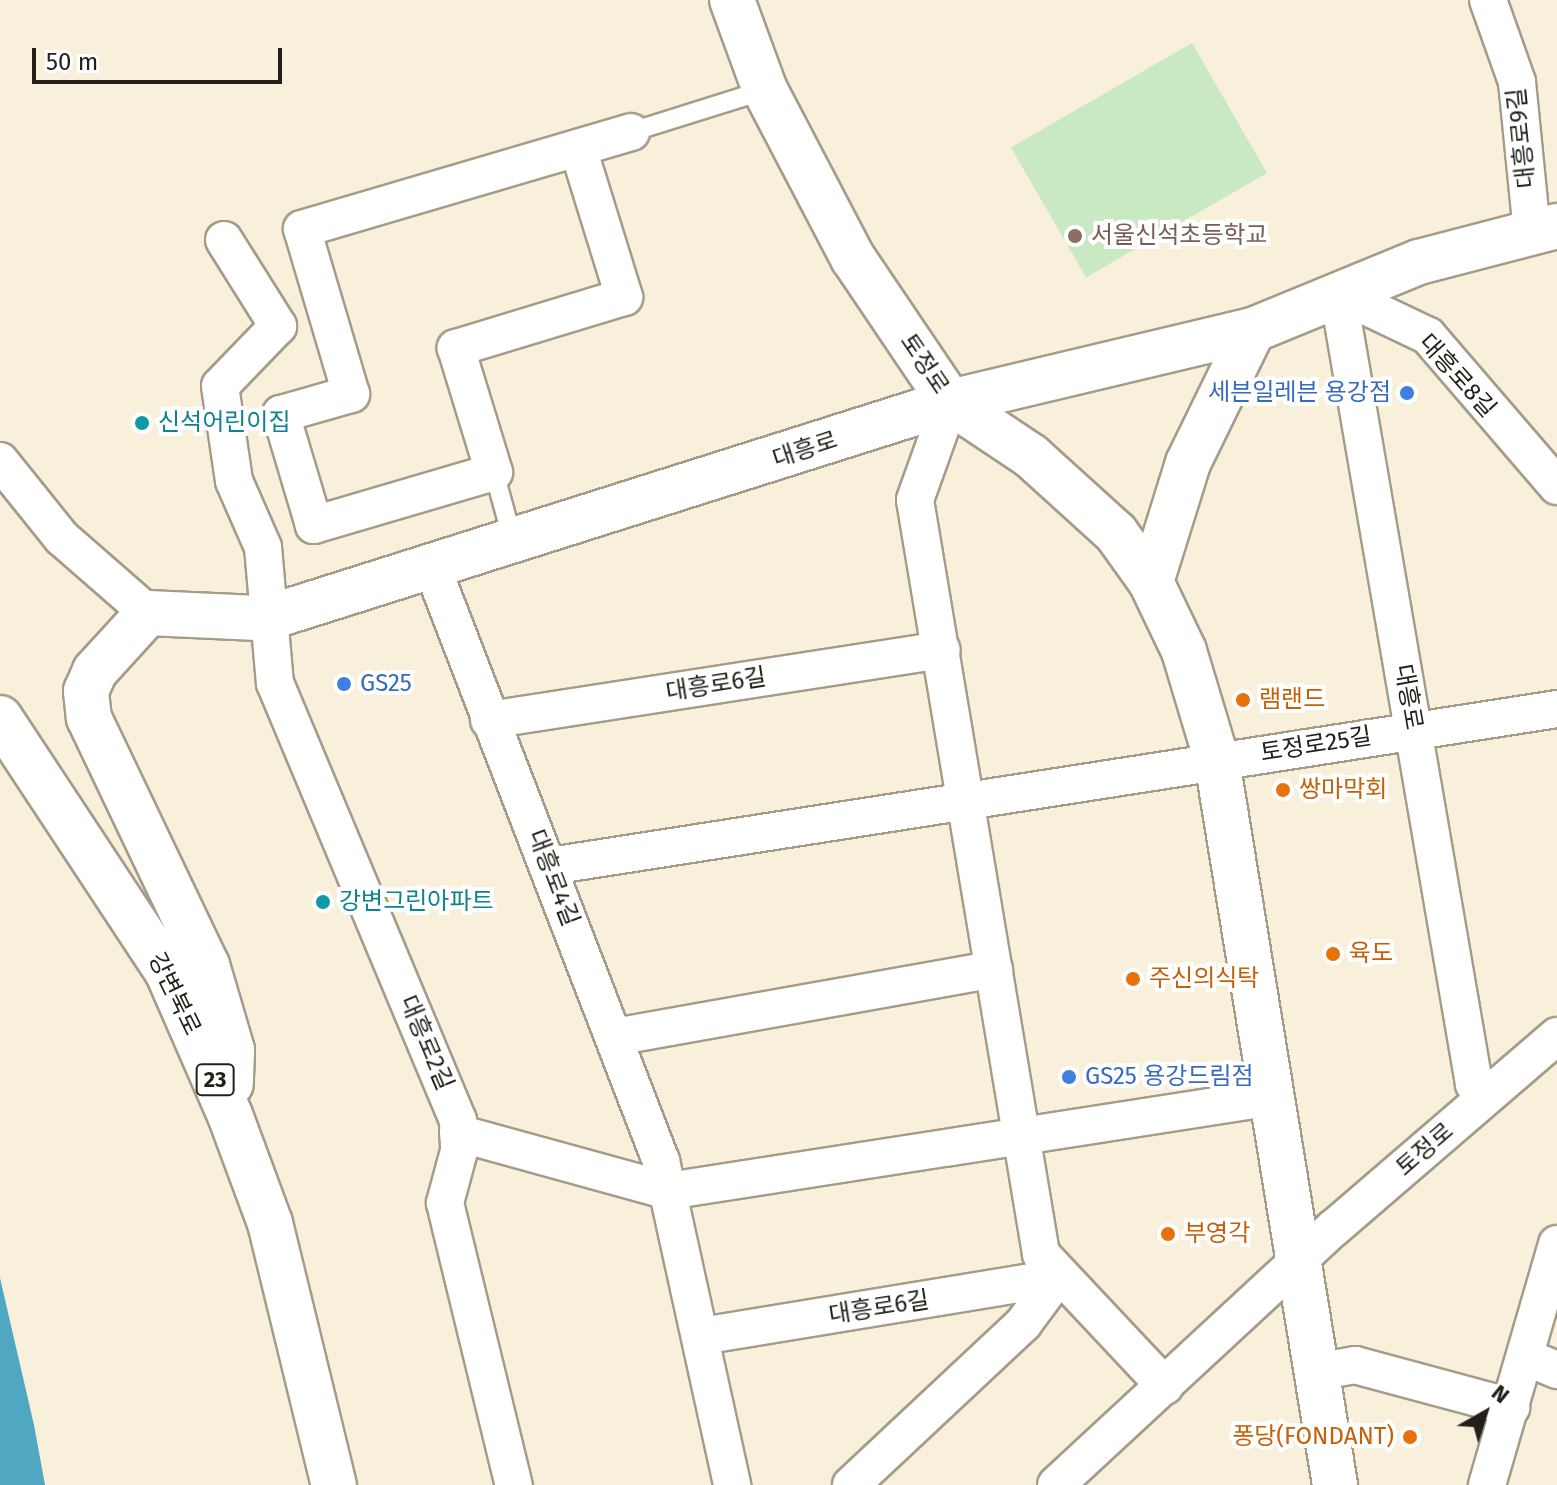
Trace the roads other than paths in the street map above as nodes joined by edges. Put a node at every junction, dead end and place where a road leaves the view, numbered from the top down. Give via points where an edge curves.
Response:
1 (732, 0) edge
2 (1488, 0) edge
3 (765, 90) junction
4 (631, 132) joint
5 (578, 148) junction
6 (1544, 229) edge
7 (224, 240) dead end
8 (1338, 293) junction
9 (1253, 330) junction
10 (950, 402) junction
11 (0, 461) edge
12 (494, 472) junction
13 (1557, 486) edge
14 (513, 541) junction
15 (432, 567) junction
16 (1151, 582) junction
17 (148, 613) junction
18 (272, 615) junction
19 (942, 650) junction
20 (1557, 709) edge
21 (0, 718) edge
22 (489, 720) junction
23 (1414, 729) junction
24 (1217, 761) junction
25 (967, 800) junction
26 (550, 866) junction
27 (994, 969) junction
28 (1557, 1036) edge
29 (614, 1037) junction
30 (1267, 1098) junction
31 (1483, 1099) junction
32 (230, 1115) junction
33 (458, 1133) junction
34 (1023, 1141) junction
35 (668, 1191) junction
36 (1557, 1244) edge
37 (1296, 1268) junction
38 (1057, 1278) junction
39 (701, 1336) junction
40 (1541, 1364) edge
41 (1315, 1372) junction
42 (1165, 1386) junction
43 (1511, 1407) junction
44 (334, 1485) edge
45 (514, 1485) edge
46 (732, 1485) edge
47 (851, 1485) edge
48 (1056, 1485) edge
49 (1335, 1485) edge
50 (1487, 1485) edge

1 - 3 main road, 토정로
2 - 6 street, 대흥로9길 via 1517,82
3 - 4 lane
3 - 10 main road, 토정로 via 853,258
4 - 5 street
5 - 12 street via 624,297 456,348
5 - 12 street via 302,229 351,394 281,414 314,525
6 - 8 main road, 대흥로
7 - 18 street via 278,326 220,386 234,481 263,547
8 - 9 main road, 대흥로
8 - 13 street, 대흥로8길 via 1428,336
8 - 23 street, 대흥로
9 - 10 main road, 대흥로
9 - 16 main road via 1188,463
10 - 14 main road, 대흥로
10 - 16 main road, 토정로 via 1031,456 1116,533
10 - 19 street via 915,500
11 - 17 street via 62,538
12 - 14 lane
14 - 15 main road, 대흥로
15 - 18 main road, 대흥로
15 - 22 street, 대흥로4길
16 - 24 main road, 토정로 via 1184,651
17 - 18 main road, 대흥로
17 - 32 main road via 95,671 86,691 89,718 207,965 232,1050
18 - 33 street, 대흥로2길 via 275,683
19 - 22 street, 대흥로6길
19 - 25 street
20 - 23 street, 토정로25길
21 - 32 main road, 강변북로 / 23 via 167,971
22 - 26 street, 대흥로4길
23 - 24 street, 토정로25길
23 - 31 street, 대흥로 via 1474,1084
24 - 25 street
24 - 30 main road, 토정로
25 - 26 street
25 - 27 street
26 - 29 street, 대흥로4길
27 - 29 street
27 - 34 street
28 - 31 street, 토정로
29 - 35 street, 대흥로4길
30 - 34 street
30 - 37 main road, 토정로
31 - 37 street, 토정로
32 - 44 main road, 강변북로 / 23 via 270,1223
33 - 35 street
33 - 45 street via 445,1203
34 - 35 street
34 - 38 street via 1041,1254
35 - 39 street, 대흥로4길
36 - 40 street
37 - 41 main road, 토정로
37 - 42 street, 토정로
38 - 39 street, 대흥로6길
38 - 42 street
38 - 47 street via 1023,1324
39 - 46 street, 대흥로4길
40 - 43 street
41 - 43 street via 1355,1365 1485,1394
41 - 49 main road, 토정로
42 - 48 street, 토정로
43 - 50 street

